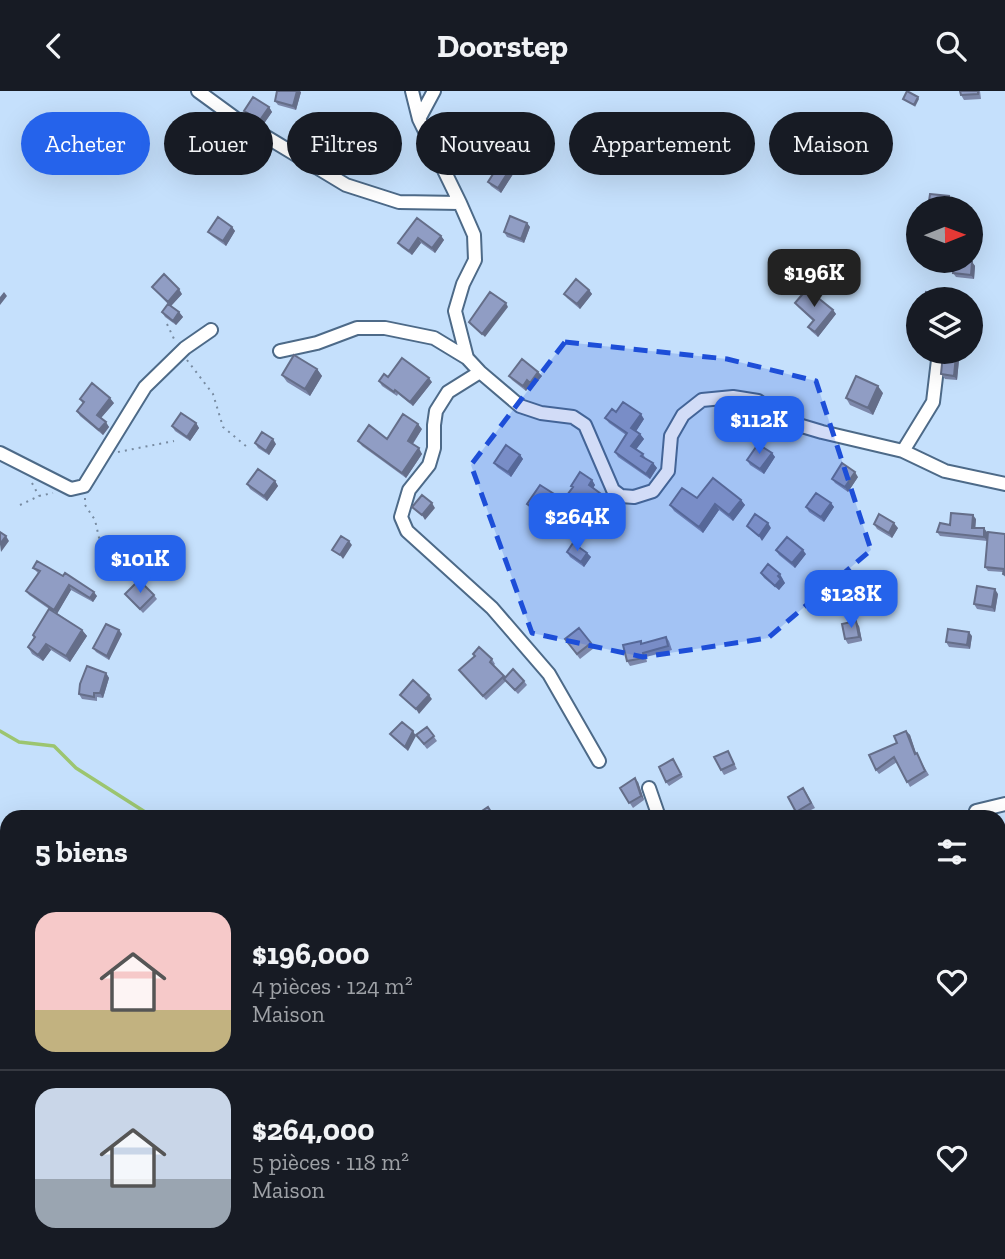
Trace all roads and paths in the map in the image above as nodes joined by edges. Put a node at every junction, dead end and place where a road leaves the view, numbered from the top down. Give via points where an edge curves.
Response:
1 (198, 91) edge
2 (412, 91) edge
3 (434, 91) edge
4 (417, 112) edge
5 (423, 112) edge
6 (446, 175) edge
7 (460, 203) junction
8 (167, 324) edge
9 (211, 330) dead end
10 (280, 351) dead end
11 (180, 352) junction
12 (467, 358) junction
13 (938, 364) edge
14 (480, 372) junction
15 (174, 441) dead end
16 (246, 446) dead end
17 (903, 451) junction
18 (0, 453) edge
19 (103, 455) junction
20 (1005, 484) edge
21 (78, 488) junction
22 (20, 505) dead end
23 (136, 566) dead end
24 (599, 761) dead end
25 (649, 788) dead end
26 (1005, 804) edge
27 (657, 810) edge
28 (980, 810) edge

1 - 7 street via 346,185 398,202
2 - 4 street
3 - 5 street
6 - 7 street
7 - 12 street via 474,235 475,260 455,311
8 - 11 path
9 - 11 street
10 - 12 street via 357,328 385,328 434,338
11 - 16 path via 213,394 223,427
11 - 19 street via 145,387
12 - 14 street
13 - 17 street via 933,402
14 - 17 street via 520,405 573,417 585,425 613,490 621,496 653,491 668,471 671,436 683,415 702,400 733,397 758,401 785,421
14 - 24 street via 448,392 436,411 429,465 409,490 401,517 407,531 492,608 549,674
15 - 19 path
17 - 20 street via 946,471
18 - 21 street
19 - 21 street
21 - 22 path
21 - 23 path via 100,541
25 - 27 street
26 - 28 street

